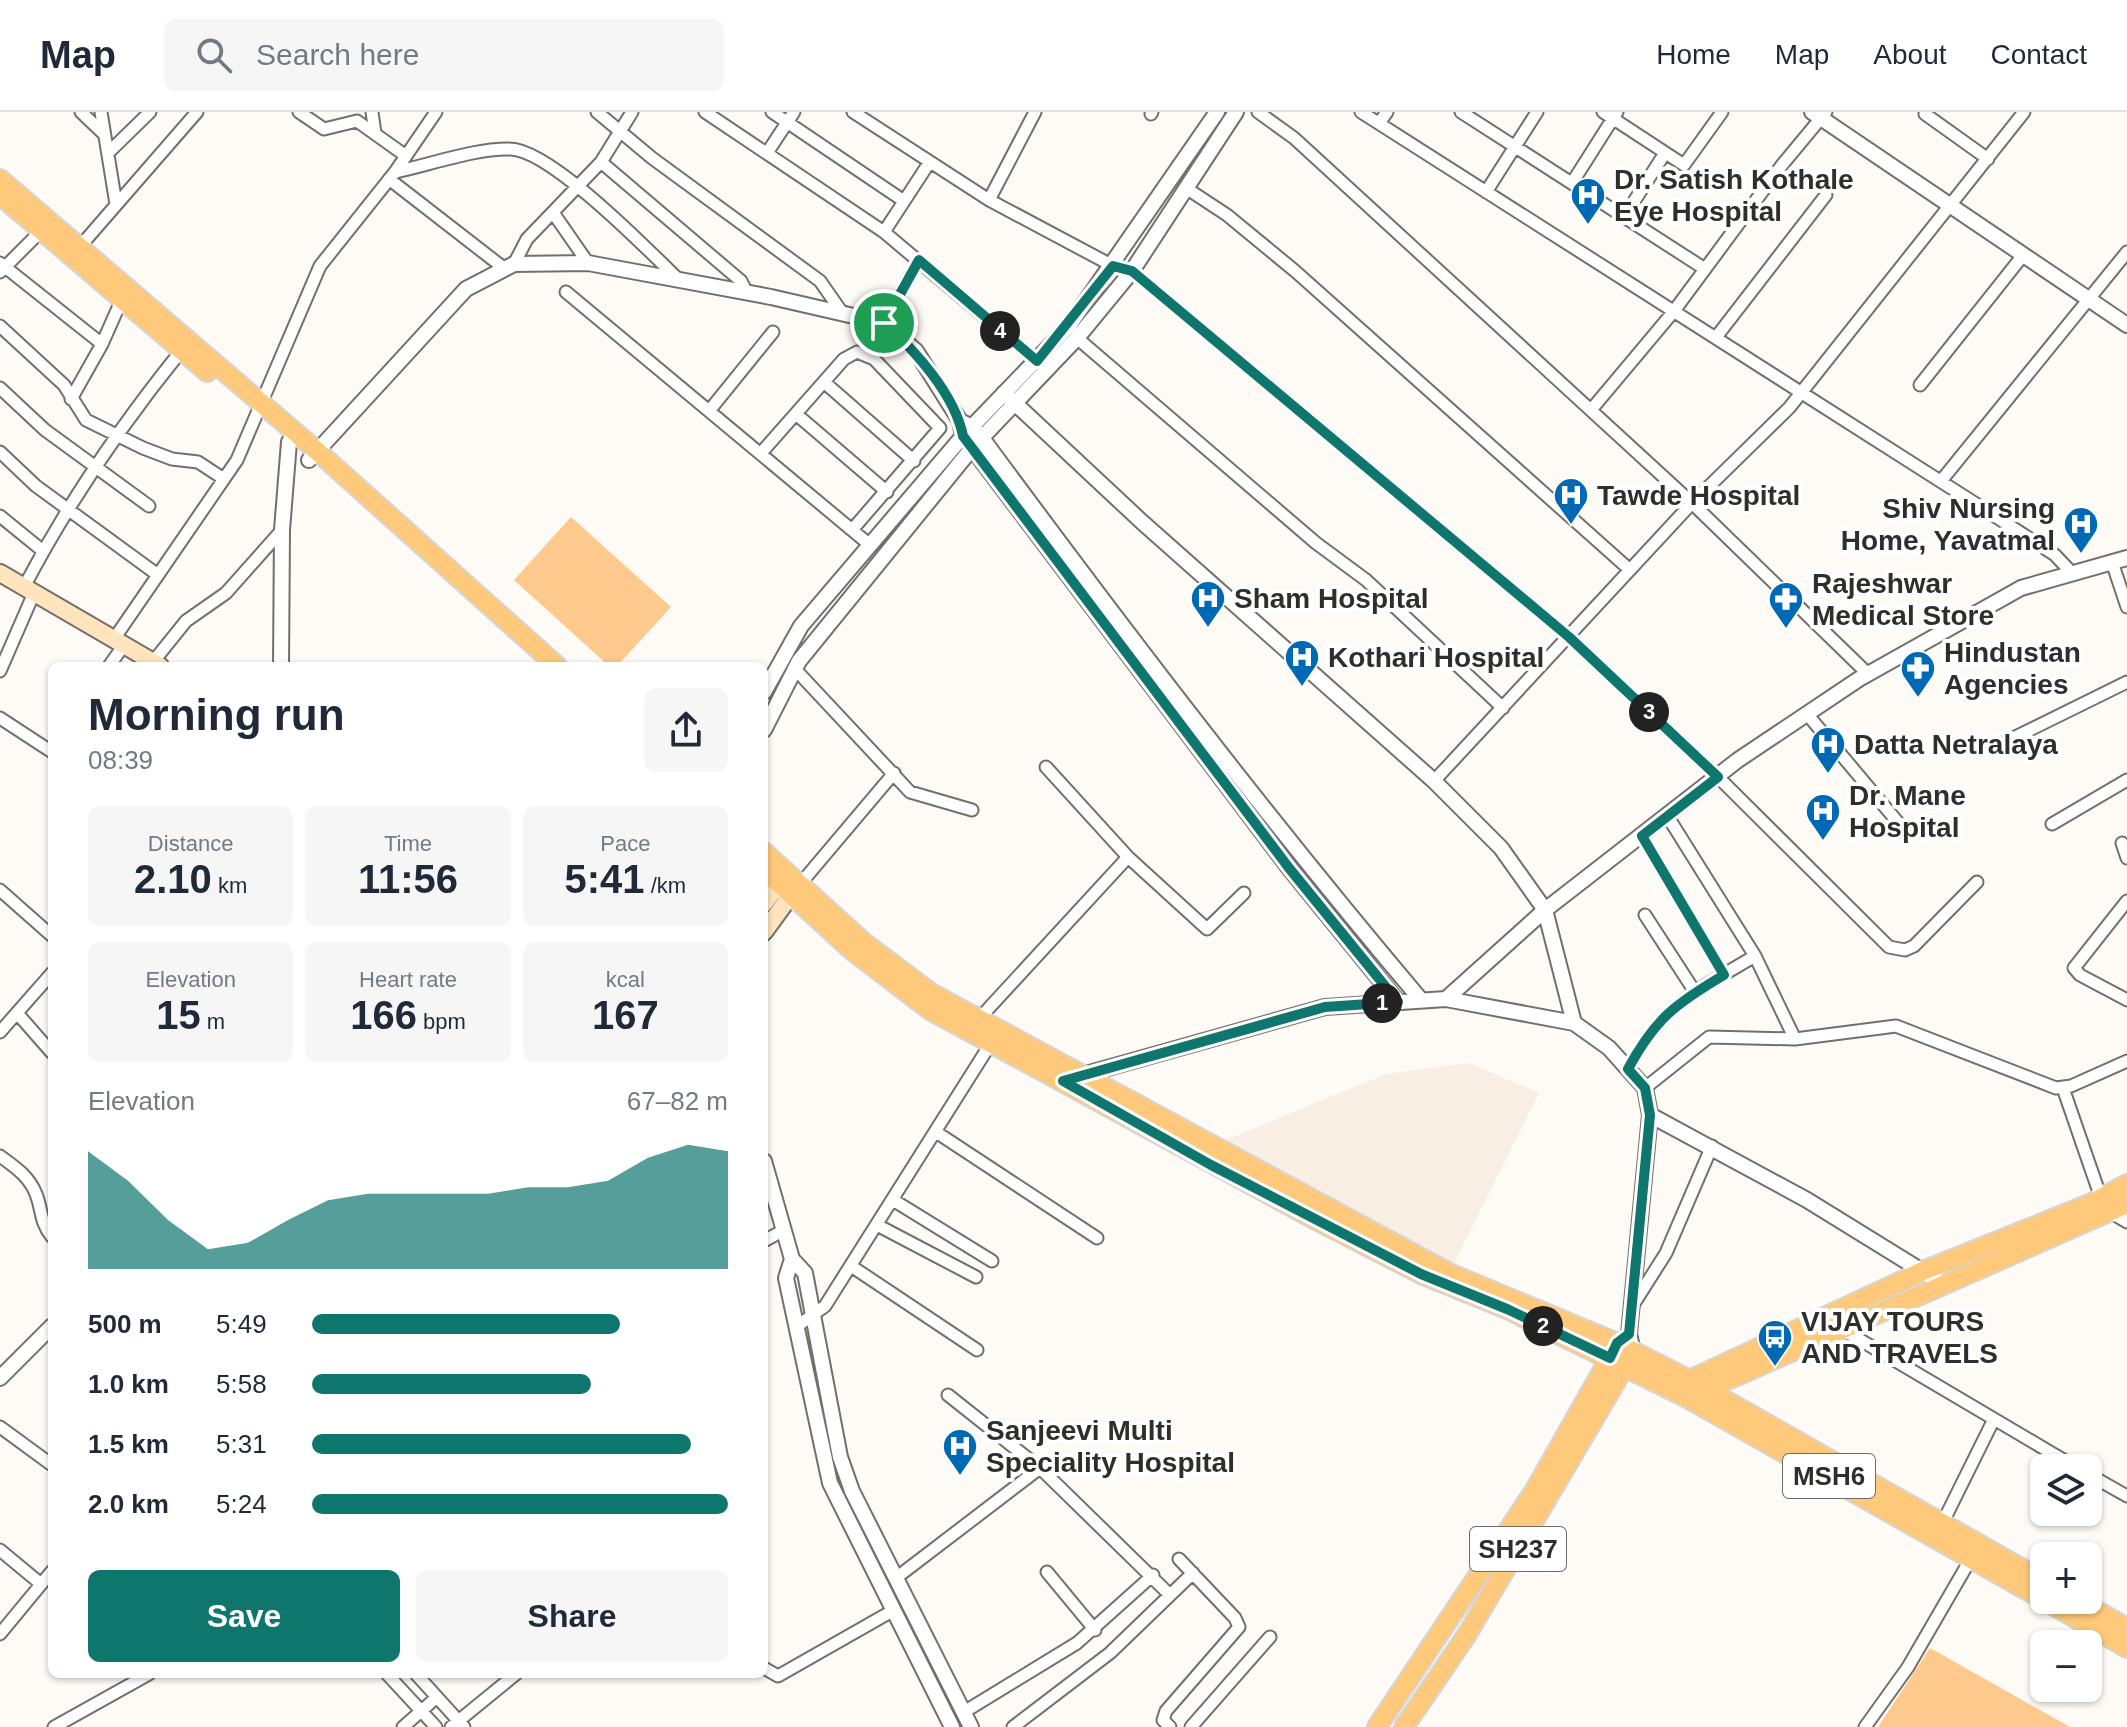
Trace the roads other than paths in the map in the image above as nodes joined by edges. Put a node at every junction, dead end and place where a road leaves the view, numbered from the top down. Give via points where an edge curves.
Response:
1 (81, 112) edge
2 (101, 112) edge
3 (150, 112) edge
4 (197, 112) edge
5 (299, 112) edge
6 (372, 112) edge
7 (436, 112) edge
8 (597, 112) edge
9 (632, 112) edge
10 (705, 112) edge
11 (772, 112) edge
12 (853, 112) edge
13 (1035, 112) edge
14 (1217, 112) edge
15 (1236, 112) edge
16 (1258, 112) edge
17 (1361, 112) edge
18 (1387, 112) edge
19 (1461, 112) edge
20 (1537, 112) edge
21 (1722, 112) edge
22 (2024, 112) edge
23 (1611, 114) edge
24 (1925, 114) dead end
25 (1819, 115) edge
26 (791, 117) edge
27 (1379, 123) junction
28 (620, 131) junction
29 (375, 133) junction
30 (105, 134) junction
31 (1517, 148) junction
32 (108, 153) junction
33 (767, 153) junction
34 (1665, 153) junction
35 (406, 156) junction
36 (1988, 159) junction
37 (601, 162) junction
38 (929, 163) junction
39 (392, 176) junction
40 (0, 179) edge
41 (1572, 183) junction
42 (578, 186) junction
43 (1186, 188) junction
44 (1486, 192) junction
45 (0, 195) edge
46 (1826, 195) dead end
47 (989, 200) junction
48 (904, 201) junction
49 (116, 204) junction
50 (1950, 206) junction
51 (554, 214) junction
52 (1624, 217) junction
53 (42, 230) junction
54 (884, 232) junction
55 (76, 251) junction
56 (2127, 252) edge
57 (2024, 254) junction
58 (919, 260) junction
59 (588, 263) junction
60 (1113, 266) junction
61 (2, 267) edge
62 (510, 267) junction
63 (1705, 269) junction
64 (1132, 271) junction
65 (680, 280) junction
66 (566, 292) dead end
67 (747, 293) junction
68 (122, 299) junction
69 (2090, 299) junction
70 (1674, 311) junction
71 (843, 314) junction
72 (884, 323) junction
73 (2127, 325) edge
74 (0, 326) edge
75 (773, 332) dead end
76 (1717, 336) junction
77 (1077, 338) junction
78 (102, 344) junction
79 (181, 351) junction
80 (1037, 361) junction
81 (824, 382) junction
82 (1920, 385) dead end
83 (0, 388) edge
84 (1802, 392) junction
85 (1010, 398) junction
86 (71, 399) junction
87 (260, 410) junction
88 (1591, 410) junction
89 (709, 411) junction
90 (796, 414) junction
91 (970, 434) junction
92 (116, 437) junction
93 (292, 437) junction
94 (0, 452) edge
95 (761, 453) junction
96 (313, 456) junction
97 (914, 461) junction
98 (95, 469) junction
99 (224, 479) junction
100 (1941, 481) junction
101 (887, 492) junction
102 (1692, 503) junction
103 (149, 506) dead end
104 (69, 511) junction
105 (0, 516) edge
106 (282, 530) junction
107 (852, 530) junction
108 (870, 545) junction
109 (43, 551) junction
110 (2127, 558) edge
111 (2112, 562) junction
112 (1630, 570) junction
113 (0, 573) edge
114 (2072, 573) junction
115 (158, 575) junction
116 (29, 590) junction
117 (2127, 607) edge
118 (1569, 637) junction
119 (119, 642) junction
120 (4, 648) edge
121 (111, 662) edge
122 (153, 662) edge
123 (157, 662) edge
124 (281, 662) edge
125 (534, 662) edge
126 (552, 662) edge
127 (795, 669) junction
128 (0, 671) edge
129 (1868, 674) junction
130 (2127, 682) edge
131 (768, 685) edge
132 (1503, 708) junction
133 (1177, 709) junction
134 (1807, 714) junction
135 (0, 718) edge
136 (768, 722) edge
137 (1999, 745) dead end
138 (48, 747) edge
139 (1046, 767) dead end
140 (894, 773) junction
141 (1718, 777) junction
142 (2127, 780) edge
143 (1434, 781) junction
144 (972, 810) dead end
145 (1668, 817) junction
146 (2052, 824) dead end
147 (1901, 826) dead end
148 (1642, 836) junction
149 (2122, 843) dead end
150 (1128, 857) junction
151 (768, 858) edge
152 (2127, 858) edge
153 (768, 873) edge
154 (1977, 882) dead end
155 (789, 888) junction
156 (0, 890) edge
157 (1244, 893) dead end
158 (768, 901) edge
159 (2127, 901) edge
160 (1545, 910) junction
161 (1645, 915) dead end
162 (768, 925) edge
163 (48, 932) edge
164 (1755, 956) junction
165 (1724, 975) junction
166 (48, 978) edge
167 (1695, 992) junction
168 (1446, 999) junction
169 (1421, 1000) junction
170 (2127, 1000) edge
171 (1398, 1002) junction
172 (17, 1013) junction
173 (1574, 1023) junction
174 (974, 1025) junction
175 (0, 1032) edge
176 (1792, 1035) junction
177 (991, 1043) junction
178 (48, 1048) edge
179 (2127, 1061) edge
180 (1628, 1069) junction
181 (1071, 1078) junction
182 (1645, 1088) junction
183 (2063, 1088) junction
184 (1650, 1115) junction
185 (936, 1132) junction
186 (1712, 1146) junction
187 (0, 1156) edge
188 (768, 1175) edge
189 (2127, 1184) edge
190 (893, 1200) junction
191 (2127, 1204) edge
192 (2105, 1205) junction
193 (2127, 1222) edge
194 (877, 1225) junction
195 (784, 1230) junction
196 (48, 1232) edge
197 (1097, 1238) dead end
198 (768, 1239) edge
199 (792, 1259) junction
200 (992, 1261) dead end
201 (851, 1266) junction
202 (1923, 1271) junction
203 (976, 1277) dead end
204 (1943, 1284) junction
205 (1633, 1305) junction
206 (815, 1316) junction
207 (796, 1327) junction
208 (1840, 1328) junction
209 (48, 1330) edge
210 (977, 1350) dead end
211 (1623, 1351) junction
212 (0, 1378) edge
213 (1683, 1389) junction
214 (1707, 1389) junction
215 (948, 1395) dead end
216 (1994, 1419) junction
217 (0, 1427) edge
218 (2053, 1454) edge
219 (840, 1457) junction
220 (48, 1462) edge
221 (824, 1463) junction
222 (1040, 1468) junction
223 (2102, 1482) edge
224 (2127, 1496) edge
225 (1939, 1530) junction
226 (0, 1550) edge
227 (1975, 1551) junction
228 (1179, 1559) dead end
229 (1047, 1572) dead end
230 (1193, 1573) junction
231 (1153, 1575) junction
232 (2030, 1575) edge
233 (48, 1576) edge
234 (896, 1578) junction
235 (41, 1584) junction
236 (2030, 1590) edge
237 (1170, 1595) junction
238 (894, 1610) junction
239 (2102, 1612) edge
240 (2068, 1614) edge
241 (2125, 1623) edge
242 (1095, 1630) junction
243 (0, 1634) edge
244 (1270, 1637) dead end
245 (2127, 1648) edge
246 (768, 1670) edge
247 (142, 1678) edge
248 (391, 1678) edge
249 (420, 1678) edge
250 (511, 1678) edge
251 (437, 1697) junction
252 (421, 1711) junction
253 (968, 1723) edge
254 (458, 1725) edge
255 (54, 1727) edge
256 (403, 1727) edge
257 (436, 1727) edge
258 (952, 1727) edge
259 (1013, 1727) edge
260 (1170, 1727) edge
261 (1191, 1727) edge
262 (1377, 1727) edge
263 (1404, 1727) edge
264 (1865, 1727) edge

1 - 30 street
2 - 30 street
3 - 32 street
4 - 49 street
5 - 29 street via 324,129 353,119
6 - 29 street
7 - 35 street
8 - 28 street
9 - 28 street
10 - 33 street
11 - 26 street
12 - 38 street
13 - 47 street
14 - 60 street
15 - 43 street
16 - 88 street via 1294,138
17 - 27 street
18 - 27 street
19 - 31 street
20 - 31 street
21 - 34 street via 1684,165
22 - 36 street
23 - 34 street
23 - 41 street
24 - 36 street
25 - 50 street
25 - 63 street
26 - 33 street
26 - 48 street
27 - 44 street
28 - 37 street
28 - 71 street via 820,281
29 - 35 street
30 - 32 street
31 - 41 street
31 - 44 street
32 - 49 street
33 - 54 street
34 - 52 street
35 - 39 street
36 - 50 street
37 - 42 street
37 - 67 street via 741,281
38 - 47 street
38 - 48 street
39 - 42 street via 510,149 532,156
39 - 62 street
39 - 87 street via 314,277
40 - 55 main road
41 - 52 street
42 - 51 street
42 - 65 street
43 - 64 street
43 - 112 street via 1318,291
44 - 70 street
45 - 53 main road
46 - 76 street
47 - 60 street
48 - 54 street
49 - 55 street
50 - 57 street
50 - 84 street
51 - 59 street
51 - 62 street via 527,239
52 - 63 street
53 - 55 main road
53 - 61 street
54 - 58 street
55 - 68 main road
55 - 87 main road
56 - 69 street
57 - 69 street
57 - 82 street
58 - 72 street
58 - 80 street
59 - 62 street
59 - 65 street
60 - 64 street
60 - 80 street
61 - 78 street
62 - 96 street via 466,289
63 - 70 street
64 - 77 street
64 - 118 street
65 - 67 street
66 - 89 street
67 - 71 street
68 - 78 street
68 - 79 main road
69 - 73 street
69 - 100 street
70 - 76 street
70 - 88 street
71 - 72 street
72 - 91 street via 916,351
74 - 86 street via 64,385
75 - 89 street
76 - 84 street
77 - 85 street
77 - 132 street via 1387,598
78 - 86 street
79 - 87 main road
79 - 92 street
80 - 85 street
81 - 90 street
81 - 97 street
81 - 97 street via 850,355 857,352 874,359 938,422 938,434
83 - 98 street
84 - 100 street
84 - 102 street
85 - 91 street
85 - 143 street
86 - 92 street via 86,420
87 - 93 main road
87 - 99 street
88 - 102 street
89 - 95 street
90 - 95 street
90 - 101 street
91 - 108 street
91 - 127 street
91 - 133 street
92 - 98 street
92 - 99 street via 172,459 198,462
93 - 96 main road
93 - 106 street
94 - 104 street
95 - 107 street
96 - 125 main road
96 - 126 main road
97 - 101 street
98 - 103 street
98 - 104 street
99 - 115 street
100 - 114 street via 2055,555
101 - 107 street
102 - 112 street
102 - 129 street
104 - 109 street
104 - 115 street
105 - 109 street
106 - 123 street via 226,593 186,621
106 - 124 street
107 - 108 street
108 - 131 street via 801,626
109 - 116 street
110 - 111 street
111 - 114 street
111 - 117 street
112 - 118 street
113 - 116 main road
114 - 129 street via 2021,588
115 - 119 street
116 - 119 main road
116 - 120 street
118 - 132 street
118 - 141 street
119 - 121 street
119 - 122 main road
120 - 128 street
127 - 136 street
127 - 140 street
129 - 134 street
130 - 137 street
132 - 143 street
133 - 169 street
133 - 171 street via 1289,868
134 - 141 street
134 - 147 street
135 - 138 street
139 - 150 street
140 - 144 street via 910,792
140 - 155 street
141 - 145 street
141 - 154 street via 1861,922 1896,950 1914,946
142 - 146 street
143 - 160 street via 1501,848
145 - 148 street
145 - 164 street
148 - 160 street
148 - 165 street
149 - 152 street
150 - 157 street via 1207,929
150 - 174 street
151 - 155 main road
153 - 155 main road
155 - 158 main road
155 - 162 main road
155 - 174 main road via 866,961 930,1010
156 - 163 street
159 - 170 street via 2074,968
160 - 168 street
160 - 173 street
161 - 167 street
164 - 165 street
164 - 176 street
165 - 167 street
166 - 172 street
167 - 180 street via 1647,1034
168 - 169 street
168 - 173 street
169 - 171 street
171 - 181 street via 1325,1007
172 - 175 street
172 - 178 street
173 - 180 street
174 - 177 main road
174 - 181 main road
176 - 182 street via 1709,1037
176 - 183 street via 1896,1026
177 - 181 main road
177 - 185 street
179 - 183 street
180 - 182 street
181 - 211 main road via 1211,1165 1421,1274
182 - 184 street
183 - 192 street
184 - 186 street
184 - 205 street
185 - 190 street
185 - 197 street
186 - 202 street
186 - 205 street via 1666,1253
187 - 196 street via 25,1174
188 - 195 street
189 - 192 main road
190 - 194 street
190 - 200 street
191 - 192 main road
192 - 193 street
192 - 202 main road
192 - 204 main road
194 - 201 street
194 - 203 street
195 - 198 street
195 - 199 street
199 - 206 street via 805,1273
199 - 207 street via 786,1278
201 - 206 street
201 - 210 street
202 - 204 street
202 - 213 main road
204 - 208 main road
205 - 211 street
206 - 207 street
206 - 219 street
207 - 221 street
208 - 214 main road
208 - 216 street
209 - 212 street
211 - 213 main road, MSH6
211 - 262 main road
211 - 263 main road, SH237 via 1466,1636
213 - 214 main road, MSH6
213 - 225 main road, MSH6
214 - 225 main road, MSH6
215 - 222 street
216 - 218 street
216 - 225 street
217 - 220 street
219 - 221 street
219 - 234 street
221 - 238 street
222 - 231 street
222 - 234 street
223 - 224 street
225 - 227 main road, MSH6
226 - 235 street
227 - 232 main road, MSH6
227 - 236 main road, MSH6
227 - 264 street via 1908,1667
228 - 230 street
229 - 242 street
230 - 237 street
230 - 260 street via 1239,1627 1166,1711 1163,1720
231 - 237 street
231 - 242 street
233 - 235 street
234 - 253 street
235 - 243 street
237 - 259 street via 1110,1653
238 - 246 street via 778,1676
238 - 258 street
239 - 241 main road
240 - 245 main road, MSH6
242 - 253 street
244 - 261 street
247 - 255 street
248 - 252 street
249 - 251 street
250 - 254 street
251 - 252 street
251 - 254 street
252 - 256 street
252 - 257 street

